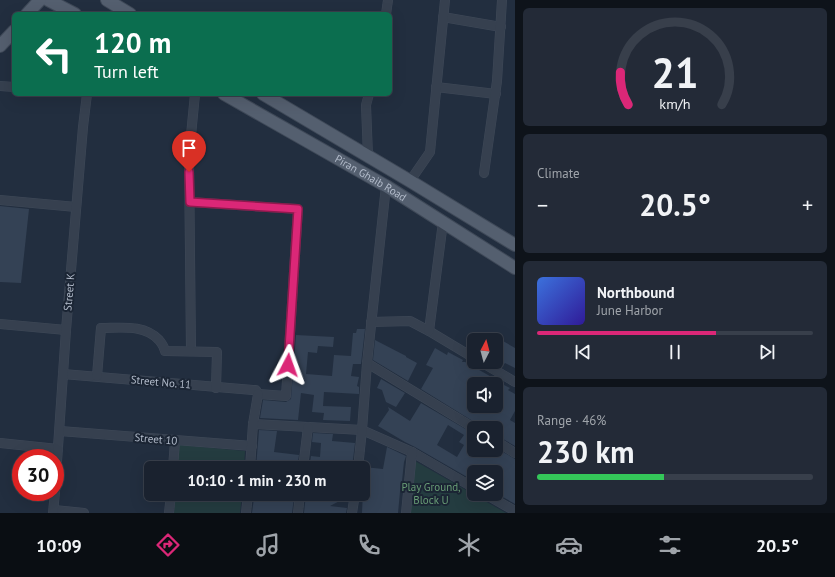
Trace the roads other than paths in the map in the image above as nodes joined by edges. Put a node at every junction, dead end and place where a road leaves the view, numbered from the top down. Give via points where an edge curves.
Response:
1 (40, 0) edge
2 (48, 0) edge
3 (107, 0) edge
4 (388, 0) edge
5 (445, 0) edge
6 (502, 0) edge
7 (30, 12) edge
8 (71, 12) edge
9 (127, 12) edge
10 (386, 12) edge
11 (443, 17) junction
12 (500, 27) junction
13 (12, 33) edge
14 (0, 46) edge
15 (0, 86) edge
16 (12, 87) edge
17 (436, 87) junction
18 (496, 94) junction
19 (87, 96) edge
20 (195, 96) edge
21 (228, 96) edge
22 (264, 96) edge
23 (266, 96) edge
24 (368, 96) edge
25 (256, 112) junction
26 (370, 157) junction
27 (484, 173) dead end
28 (363, 174) junction
29 (410, 181) junction
30 (386, 186) junction
31 (0, 200) edge
32 (190, 202) junction
33 (76, 207) junction
34 (443, 222) junction
35 (515, 245) edge
36 (515, 268) edge
37 (371, 322) junction
38 (0, 324) edge
39 (66, 330) junction
40 (429, 330) junction
41 (191, 351) junction
42 (467, 354) edge
43 (367, 363) junction
44 (493, 369) edge
45 (63, 374) junction
46 (97, 376) junction
47 (515, 382) edge
48 (216, 388) junction
49 (258, 394) junction
50 (253, 424) junction
51 (467, 424) edge
52 (308, 427) junction
53 (362, 430) junction
54 (60, 431) junction
55 (175, 441) junction
56 (0, 443) edge
57 (503, 445) edge
58 (252, 446) junction
59 (58, 449) joint
60 (412, 452) junction
61 (515, 453) edge
62 (174, 461) edge
63 (251, 461) edge
64 (304, 461) edge
65 (359, 461) edge
66 (467, 484) edge
67 (54, 501) edge
68 (170, 501) edge
69 (247, 501) edge
70 (299, 501) edge
71 (353, 501) edge
72 (497, 501) edge
73 (53, 511) edge
74 (515, 511) edge
75 (84, 513) edge
76 (169, 513) edge
77 (246, 513) edge
78 (298, 513) edge
79 (352, 513) edge
80 (406, 513) edge

1 - 7 main road
2 - 8 main road
3 - 9 main road
4 - 10 street
5 - 11 street
6 - 12 street
11 - 12 street
11 - 17 street
12 - 18 street
13 - 14 main road
15 - 16 street
17 - 18 street
17 - 29 street via 430,152
18 - 27 street
19 - 33 street, Street K
20 - 32 street via 189,156
21 - 25 main road, Piran Ghaib Road
22 - 25 main road
23 - 26 main road, Piran Ghaib Road
24 - 26 street via 366,105
25 - 28 main road, Piran Ghaib Road
26 - 28 main road
26 - 29 main road, Piran Ghaib Road
28 - 30 main road, Piran Ghaib Road
29 - 35 main road, Piran Ghaib Road
30 - 34 main road, Piran Ghaib Road
30 - 37 street
31 - 33 street
32 - 41 street
32 - 49 street via 298,209 286,396
33 - 39 street, Street K
34 - 36 main road, Piran Ghaib Road
34 - 40 street
37 - 40 street via 410,321
37 - 43 street
38 - 39 street
39 - 45 street, Street K
40 - 42 street
41 - 46 street via 165,351 157,338 150,332 140,329 101,328
41 - 48 street via 217,352
43 - 51 street
43 - 53 street
44 - 47 street
45 - 46 street, Street No. 11
45 - 54 street, Street K
46 - 48 street, Street No. 11
48 - 49 street, Street No. 11 via 256,390
49 - 50 street
50 - 52 street
50 - 58 street
52 - 53 street
52 - 64 street
53 - 60 street
53 - 65 street
54 - 55 street, Street 10
54 - 59 street, Street K
55 - 58 street, Street 10
55 - 62 street
56 - 59 street
57 - 61 street
58 - 63 street
60 - 66 street
60 - 80 street
67 - 73 street, Street K
68 - 76 street
69 - 77 street
70 - 78 street
71 - 79 street
72 - 74 street
73 - 75 street

